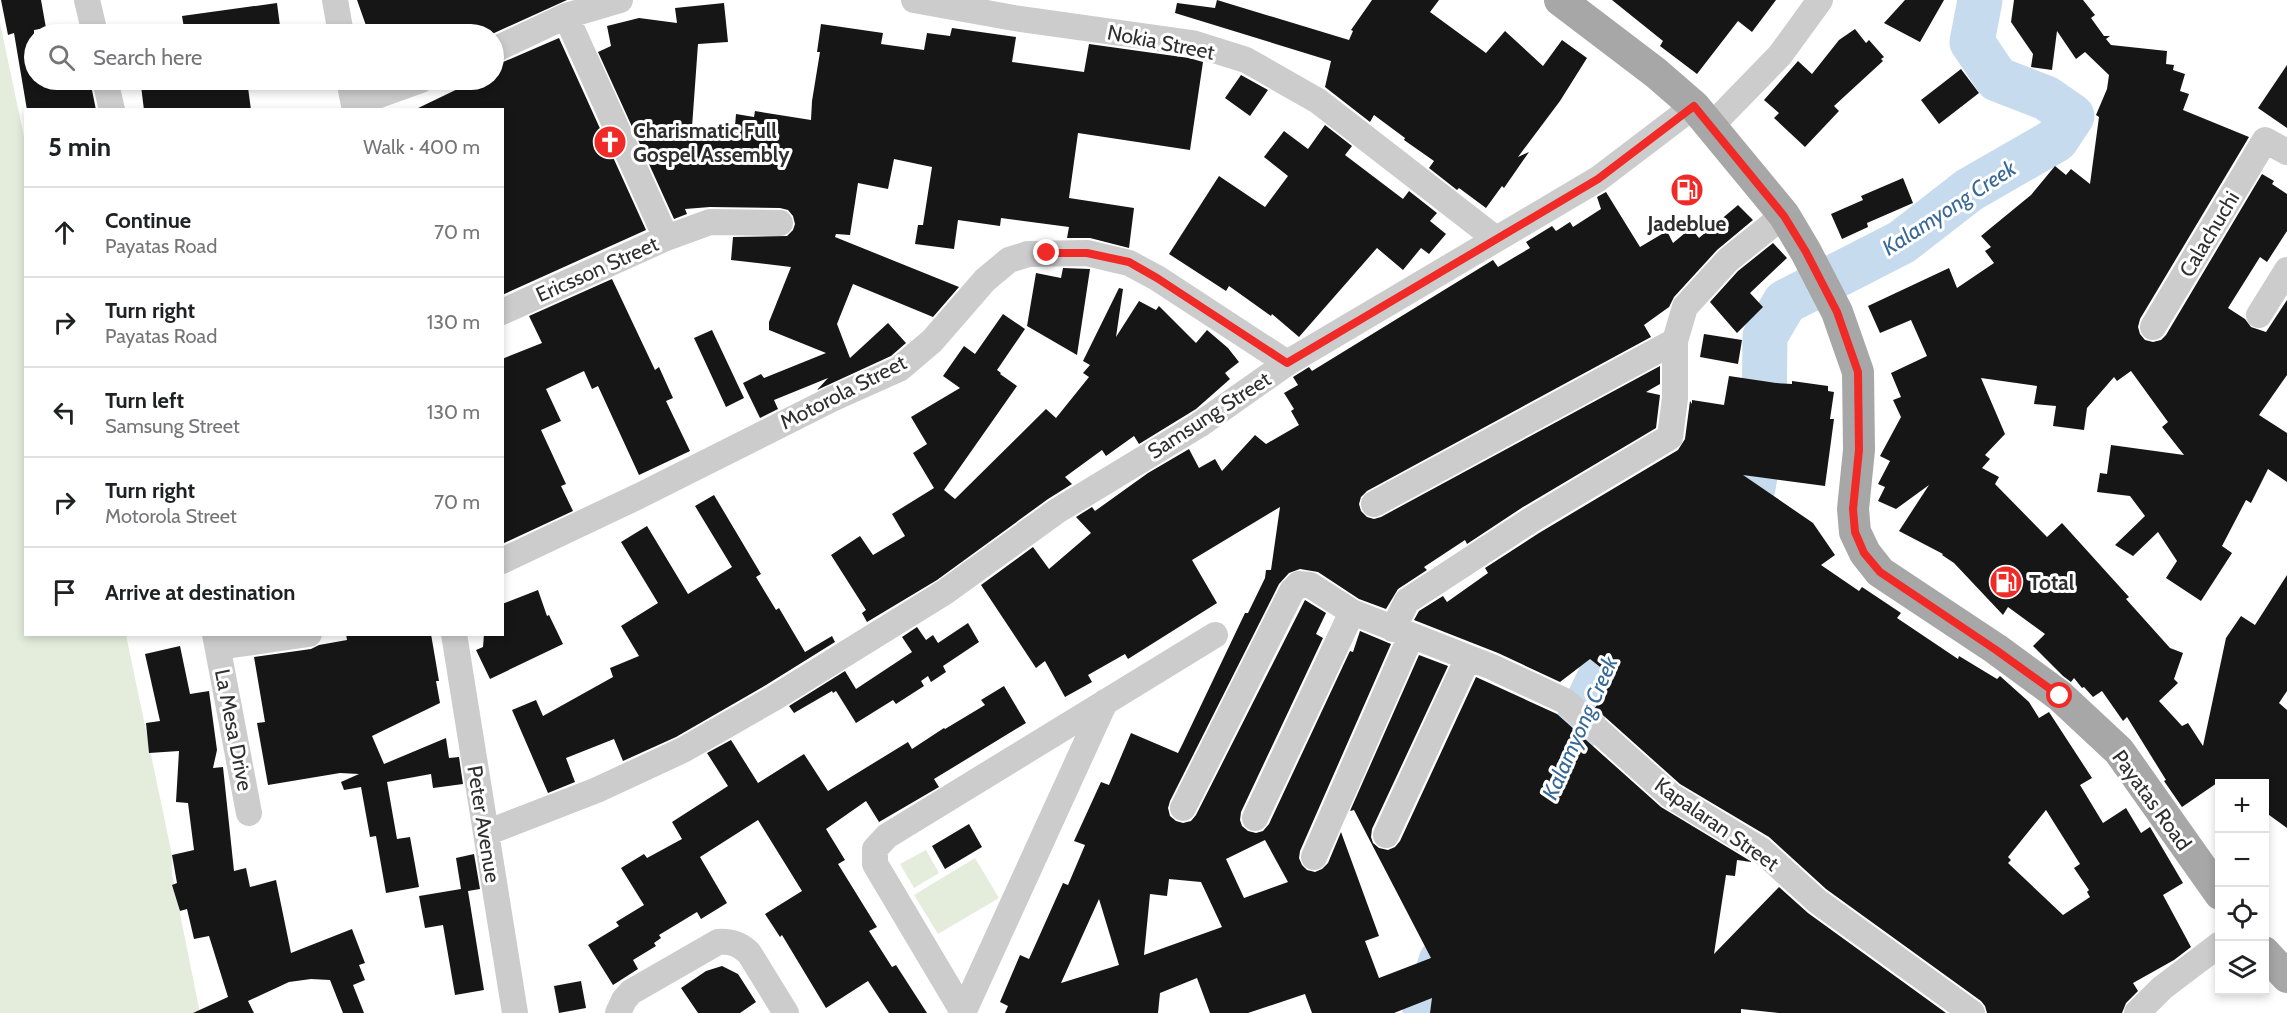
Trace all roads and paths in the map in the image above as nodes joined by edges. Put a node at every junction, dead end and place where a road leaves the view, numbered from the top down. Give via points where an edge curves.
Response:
1 (87, 0) edge
2 (335, 0) edge
3 (620, 0) edge
4 (914, 0) edge
5 (1560, 0) edge
6 (1820, 0) edge
7 (566, 16) junction
8 (93, 24) edge
9 (339, 24) edge
10 (504, 45) edge
11 (107, 90) edge
12 (351, 90) edge
13 (397, 90) edge
14 (355, 107) edge
15 (111, 108) edge
16 (1702, 116) junction
17 (2276, 146) edge
18 (1784, 216) junction
19 (780, 223) dead end
20 (666, 238) junction
21 (1496, 239) junction
22 (2287, 270) edge
23 (504, 311) edge
24 (2259, 315) dead end
25 (2153, 327) dead end
26 (1675, 341) junction
27 (1287, 363) junction
28 (1374, 504) dead end
29 (504, 560) edge
30 (1352, 612) junction
31 (1402, 632) junction
32 (1215, 635) dead end
33 (283, 636) edge
34 (454, 636) edge
35 (217, 641) edge
36 (1468, 658) junction
37 (1105, 702) junction
38 (1183, 808) dead end
39 (249, 813) dead end
40 (1255, 818) dead end
41 (486, 833) junction
42 (1386, 835) dead end
43 (1314, 857) dead end
44 (2215, 887) edge
45 (2215, 948) edge
46 (2269, 957) edge
47 (2287, 977) edge
48 (963, 1012) edge
49 (515, 1013) edge
50 (618, 1013) edge
51 (786, 1013) edge
52 (1972, 1013) edge
53 (2137, 1013) edge

1 - 8 street
2 - 9 street
3 - 7 street
4 - 21 street, Nokia Street via 1192,44 1246,60 1318,100
5 - 16 main road, Payatas Road via 1656,73
6 - 16 street, Samsung Street via 1780,55
7 - 10 street
7 - 20 street, Ericsson Street
11 - 15 street
12 - 14 street
13 - 14 street
16 - 18 main road, Payatas Road
16 - 21 street, Samsung Street
17 - 25 street, Calachuchi
18 - 26 street via 1728,260 1685,307
18 - 44 main road, Payatas Road via 1837,312 1858,372 1859,450 1853,509 1855,532 1864,553 1880,572 2060,696 2119,751
19 - 20 street via 710,222
20 - 23 street, Ericsson Street
21 - 27 street, Samsung Street
22 - 24 street
26 - 28 street
26 - 31 street via 1670,437 1531,520 1407,601
27 - 29 street, Motorola Street via 1129,262 1087,253 1028,254 1009,260 985,280 932,341 899,369
27 - 41 street, Samsung Street via 1199,425 1057,510 936,598 774,698 683,750 597,790
30 - 31 street, Kapalaran Street
30 - 38 street, Kapalaran Street via 1310,585 1299,584 1292,591
30 - 40 street
31 - 36 street, Kapalaran Street
31 - 43 street
32 - 37 street
33 - 35 street, La Mesa Drive
34 - 41 street, Peter Avenue
35 - 39 street, La Mesa Drive
36 - 42 street
36 - 52 street, Kapalaran Street via 1565,701 1671,796 1761,850 1817,901
37 - 48 street
37 - 48 street via 887,836 874,849 874,864
41 - 49 street, Peter Avenue
45 - 53 street via 2162,988
46 - 47 main road
50 - 51 street via 631,992 726,941 749,953

